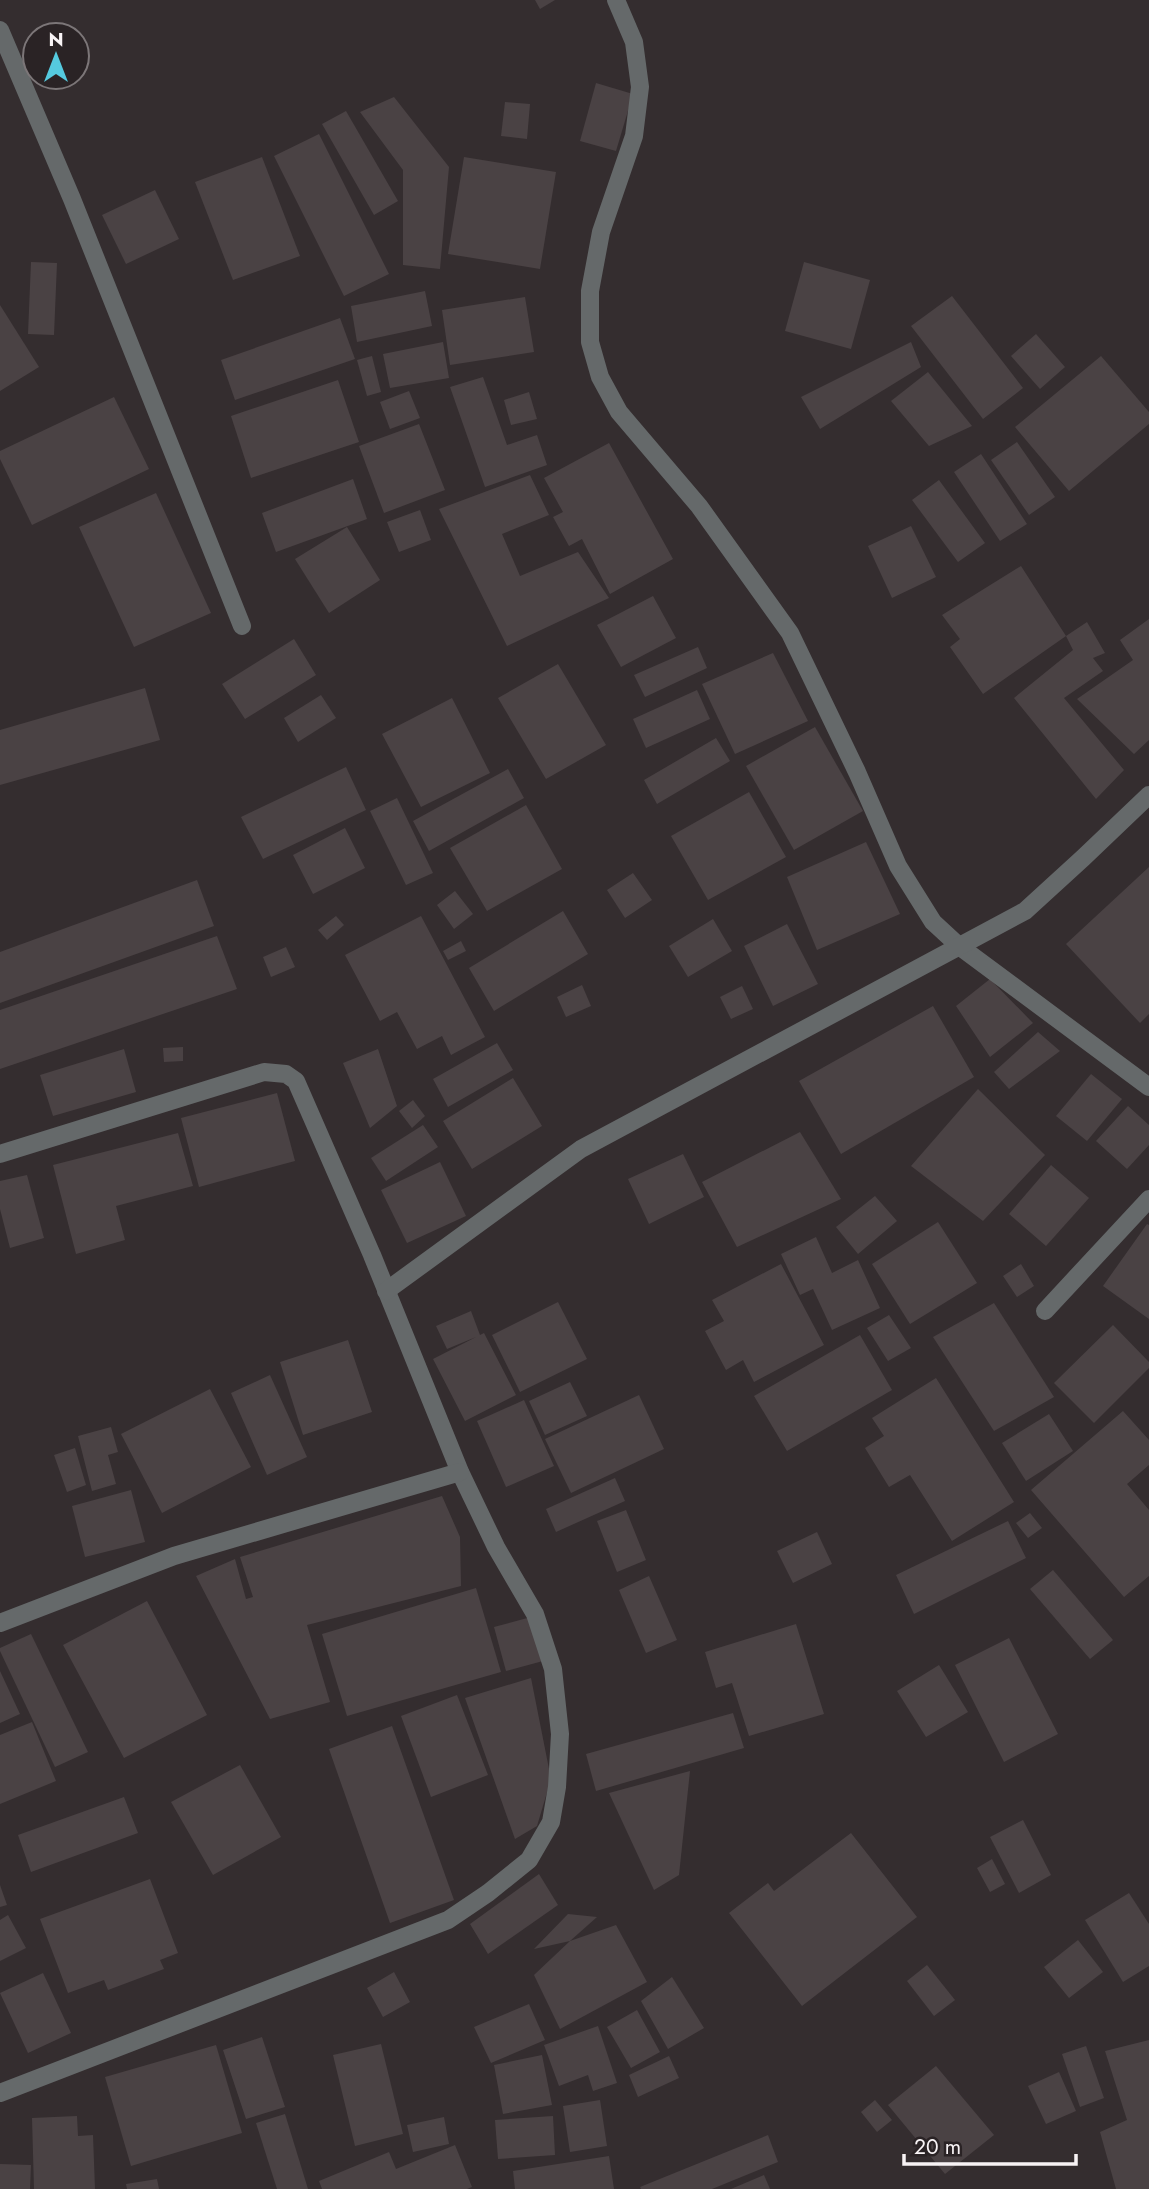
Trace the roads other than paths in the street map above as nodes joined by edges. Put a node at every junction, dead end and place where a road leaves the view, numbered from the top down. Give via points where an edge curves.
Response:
1 (616, 0) edge
2 (0, 30) edge
3 (242, 626) dead end
4 (1149, 794) edge
5 (959, 946) junction
6 (1149, 1087) edge
7 (0, 1154) edge
8 (1149, 1199) edge
9 (386, 1291) junction
10 (1045, 1311) dead end
11 (460, 1472) junction
12 (0, 1623) edge
13 (0, 2093) edge

1 - 5 street via 634,43 640,87 634,136 601,232 590,291 590,342 600,377 619,412 699,506 790,633 898,866 933,922
2 - 3 street
4 - 5 street via 1025,911
5 - 6 street
5 - 9 street via 581,1149
7 - 9 street via 233,1080 264,1072 286,1074 296,1081
8 - 10 street
9 - 11 street
11 - 12 street via 174,1556
11 - 13 street via 535,1615 553,1669 560,1734 557,1787 551,1822 529,1860 447,1920

